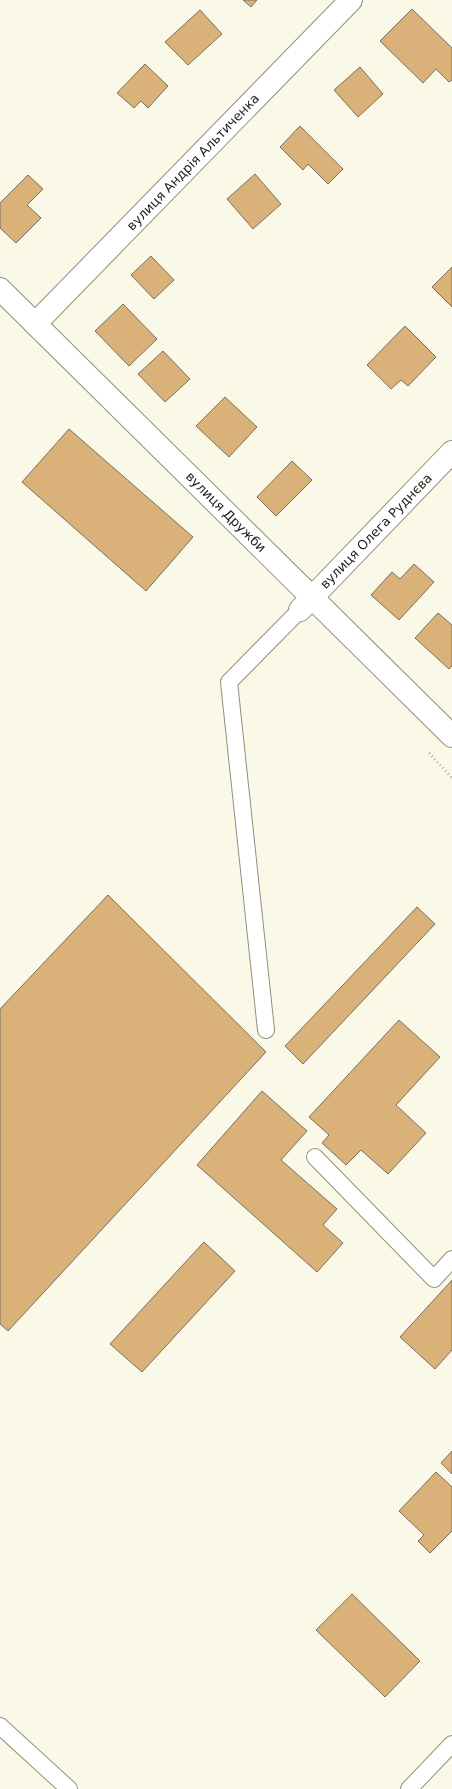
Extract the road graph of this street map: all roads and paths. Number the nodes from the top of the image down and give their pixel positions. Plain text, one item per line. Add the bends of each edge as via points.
1 (351, 0) edge
2 (0, 289) edge
3 (35, 324) junction
4 (452, 452) edge
5 (306, 604) junction
6 (452, 736) edge
7 (266, 1030) dead end
8 (315, 1157) dead end
9 (452, 1259) edge
10 (0, 1726) edge
11 (452, 1744) edge
12 (69, 1789) edge
13 (409, 1789) edge

1 - 3 street, вулиця Андрія Альтиченка
2 - 3 street, вулиця Дружби
3 - 5 street, вулиця Дружби
4 - 5 street, вулиця Олега Руднєва
5 - 6 street, вулиця Дружби
5 - 7 lane via 229,682
8 - 9 lane via 434,1279
10 - 12 lane
11 - 13 lane

